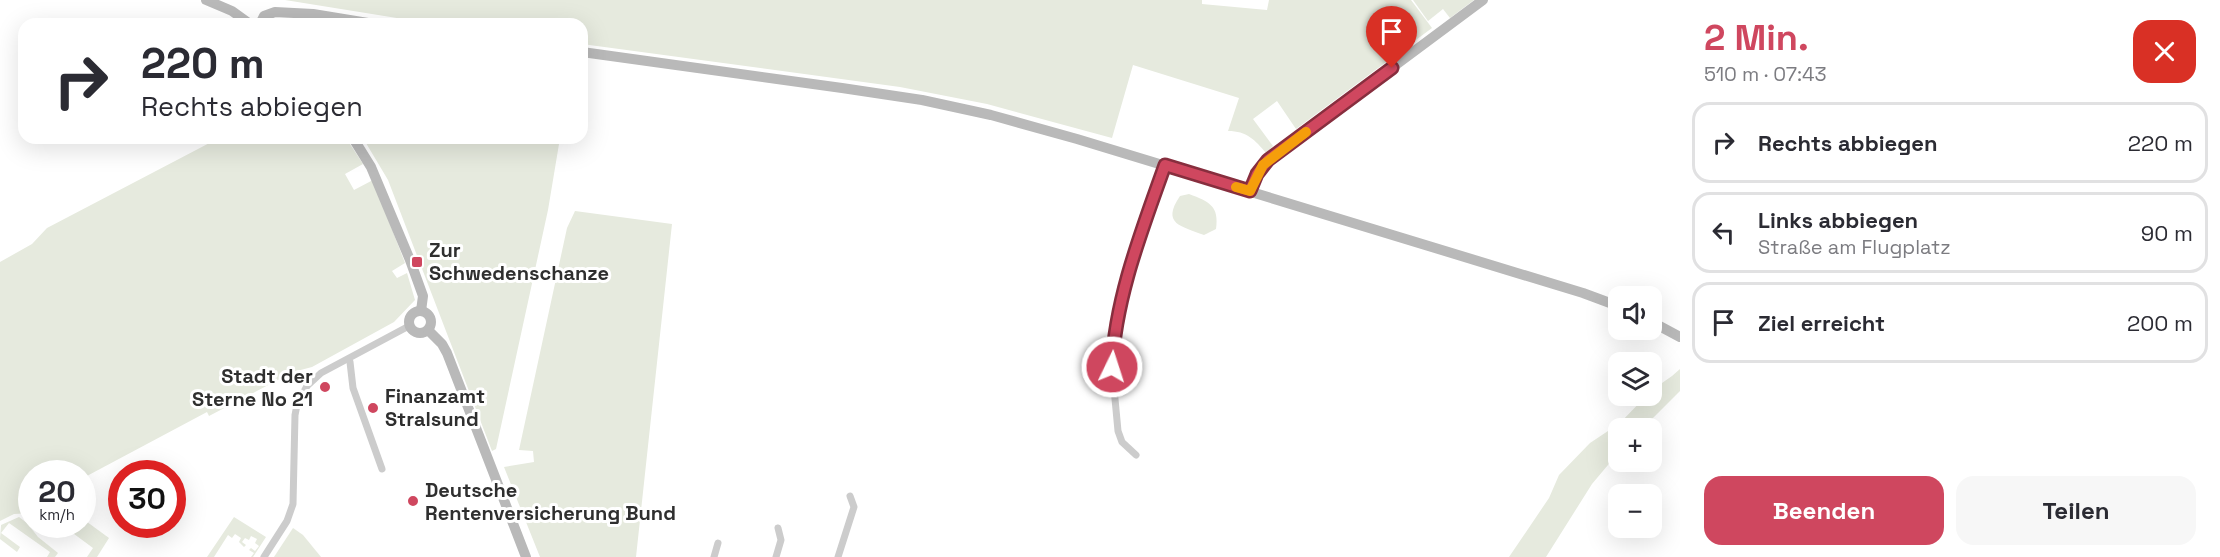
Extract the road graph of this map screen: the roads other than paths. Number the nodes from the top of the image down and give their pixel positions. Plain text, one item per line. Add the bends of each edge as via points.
1 (206, 0) edge
2 (1483, 0) edge
3 (232, 11) junction
4 (282, 13) junction
5 (324, 17) junction
6 (242, 18) edge
7 (252, 18) edge
8 (264, 18) edge
9 (288, 18) edge
10 (316, 18) edge
11 (331, 18) edge
12 (588, 53) edge
13 (357, 144) edge
14 (1165, 165) junction
15 (1250, 191) junction
16 (1608, 302) edge
17 (421, 311) junction
18 (410, 326) junction
19 (1662, 327) edge
20 (428, 330) junction
21 (1680, 337) edge
22 (350, 362) dead end
23 (1136, 455) dead end
24 (382, 470) dead end
25 (850, 496) dead end
26 (778, 528) dead end
27 (718, 543) dead end
28 (264, 557) edge
29 (526, 557) edge
30 (714, 557) edge
31 (776, 557) edge
32 (838, 557) edge

1 - 3 main road
2 - 15 main road via 1268,160
3 - 6 main road
3 - 7 main road
4 - 5 main road
4 - 8 main road via 271,12
4 - 9 main road
5 - 10 main road
5 - 11 main road
12 - 14 main road via 954,106
13 - 17 main road via 371,167 406,250 423,296
14 - 15 main road
14 - 23 street via 1121,302 1113,342 1118,431 1122,442
15 - 16 main road
17 - 18 main road via 411,315
17 - 20 main road via 431,320
18 - 20 main road via 417,333
18 - 28 street via 327,369 307,386 295,415 293,504 285,526
19 - 21 main road
20 - 29 main road via 447,353
22 - 24 street via 353,388
25 - 32 street via 854,507
26 - 31 street via 782,540
27 - 30 street

